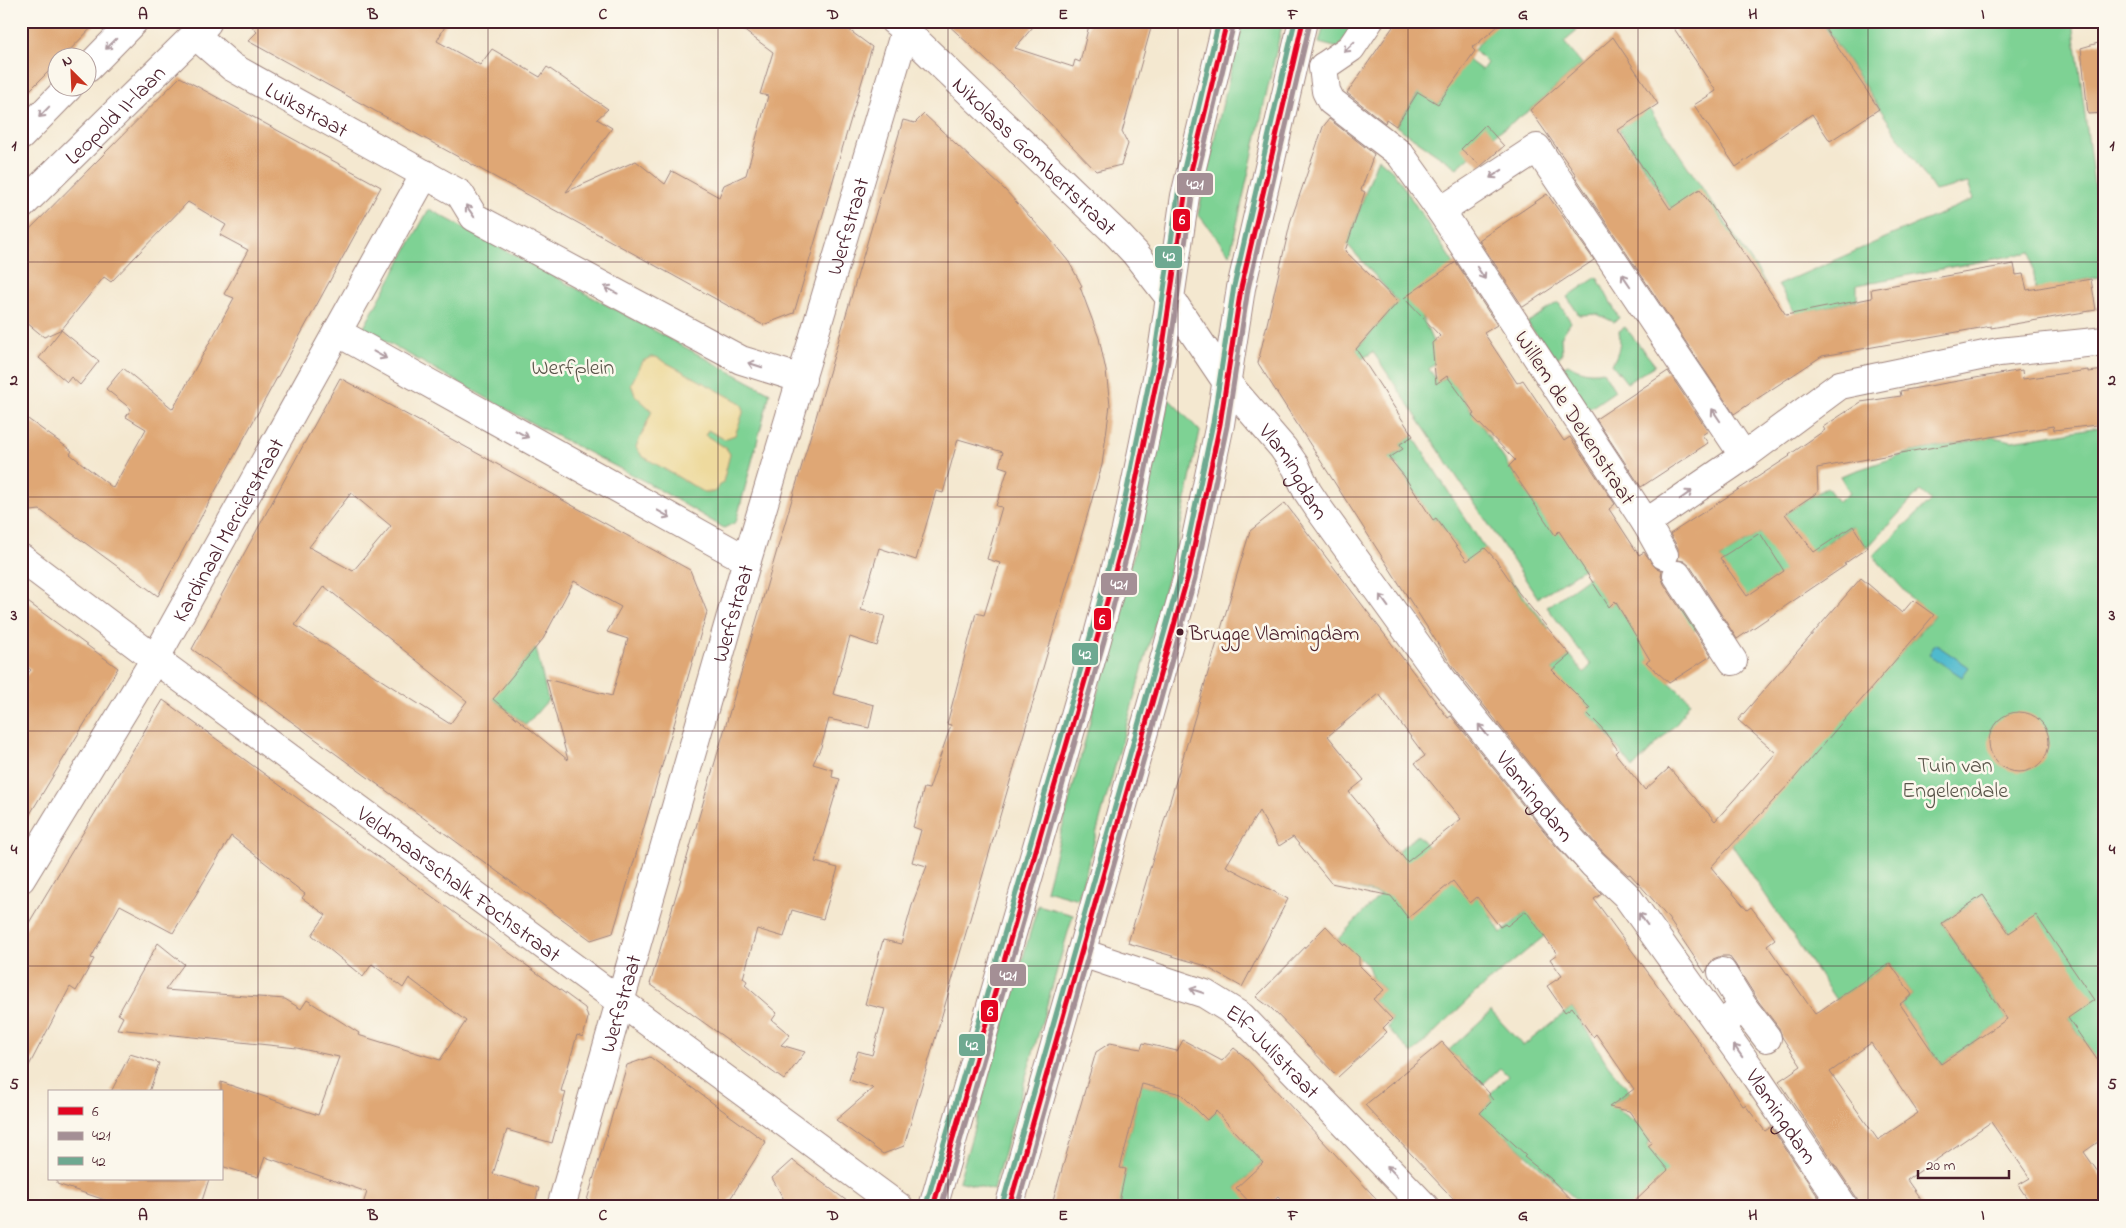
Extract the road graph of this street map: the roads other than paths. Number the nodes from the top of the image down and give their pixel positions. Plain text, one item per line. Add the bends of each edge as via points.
1 (134, 21) edge
2 (1226, 21) edge
3 (1369, 21) edge
4 (902, 24) edge
5 (202, 28) edge
6 (1300, 33) edge
7 (98, 58) edge
8 (1323, 67) junction
9 (58, 98) edge
10 (21, 136) edge
11 (425, 174) junction
12 (21, 206) edge
13 (1441, 211) junction
14 (1170, 298) junction
15 (337, 332) junction
16 (2105, 341) edge
17 (802, 380) junction
18 (1228, 384) junction
19 (1744, 456) junction
20 (1646, 523) junction
21 (21, 558) edge
22 (747, 560) junction
23 (155, 659) junction
24 (1734, 662) dead end
25 (21, 879) edge
26 (1082, 953) junction
27 (1722, 972) dead end
28 (620, 1001) junction
29 (1744, 1008) junction
30 (1719, 1024) junction
31 (1767, 1038) dead end
32 (561, 1207) edge
33 (899, 1207) edge
34 (933, 1207) edge
35 (1010, 1207) edge
36 (1425, 1207) edge
37 (1844, 1207) edge

1 -> 7 street
2 - 14 street via 1185,196
3 -> 8 street via 1352,48
4 - 14 street, Nikolaas Gombertstraat via 1124,241
4 - 17 street, Werfstraat
5 - 11 street, Luikstraat via 232,66
5 - 12 street, Leopold II-laan
6 - 8 street via 1312,62
6 - 18 street via 1241,288
8 - 13 street, Willem de Dekenstraat via 1326,91 1331,101 1400,154
9 -> 10 street
11 - 15 street, Kardinaal Mercierstraat
17 -> 11 street via 741,360 474,217 460,194
19 -> 13 street via 1537,148
13 -> 20 street, Willem de Dekenstraat
14 - 18 street, Nikolaas Gombertstraat
14 - 34 street via 1161,359 1121,548
15 -> 22 street
15 - 23 street, Kardinaal Mercierstraat
16 - 19 street, Willem de Dekenstraat via 1999,352 1840,385
17 - 22 street, Werfstraat
18 - 26 street via 1188,576
30 -> 18 street, Vlamingdam via 1626,895 1568,836 1444,682 1311,497 1292,460
20 -> 19 street, Willem de Dekenstraat
20 - 24 street
21 - 23 street, Veldmaarschalk Fochstraat
22 - 28 street, Werfstraat
23 - 25 street, Kardinaal Mercierstraat
23 - 28 street, Veldmaarschalk Fochstraat
26 - 35 street
36 -> 26 street, Elf-Julistraat via 1242,1017 1206,994
27 - 29 street
28 - 32 street, Werfstraat
28 - 33 street, Veldmaarschalk Fochstraat
29 - 30 street
29 - 31 street
37 -> 30 street, Vlamingdam

